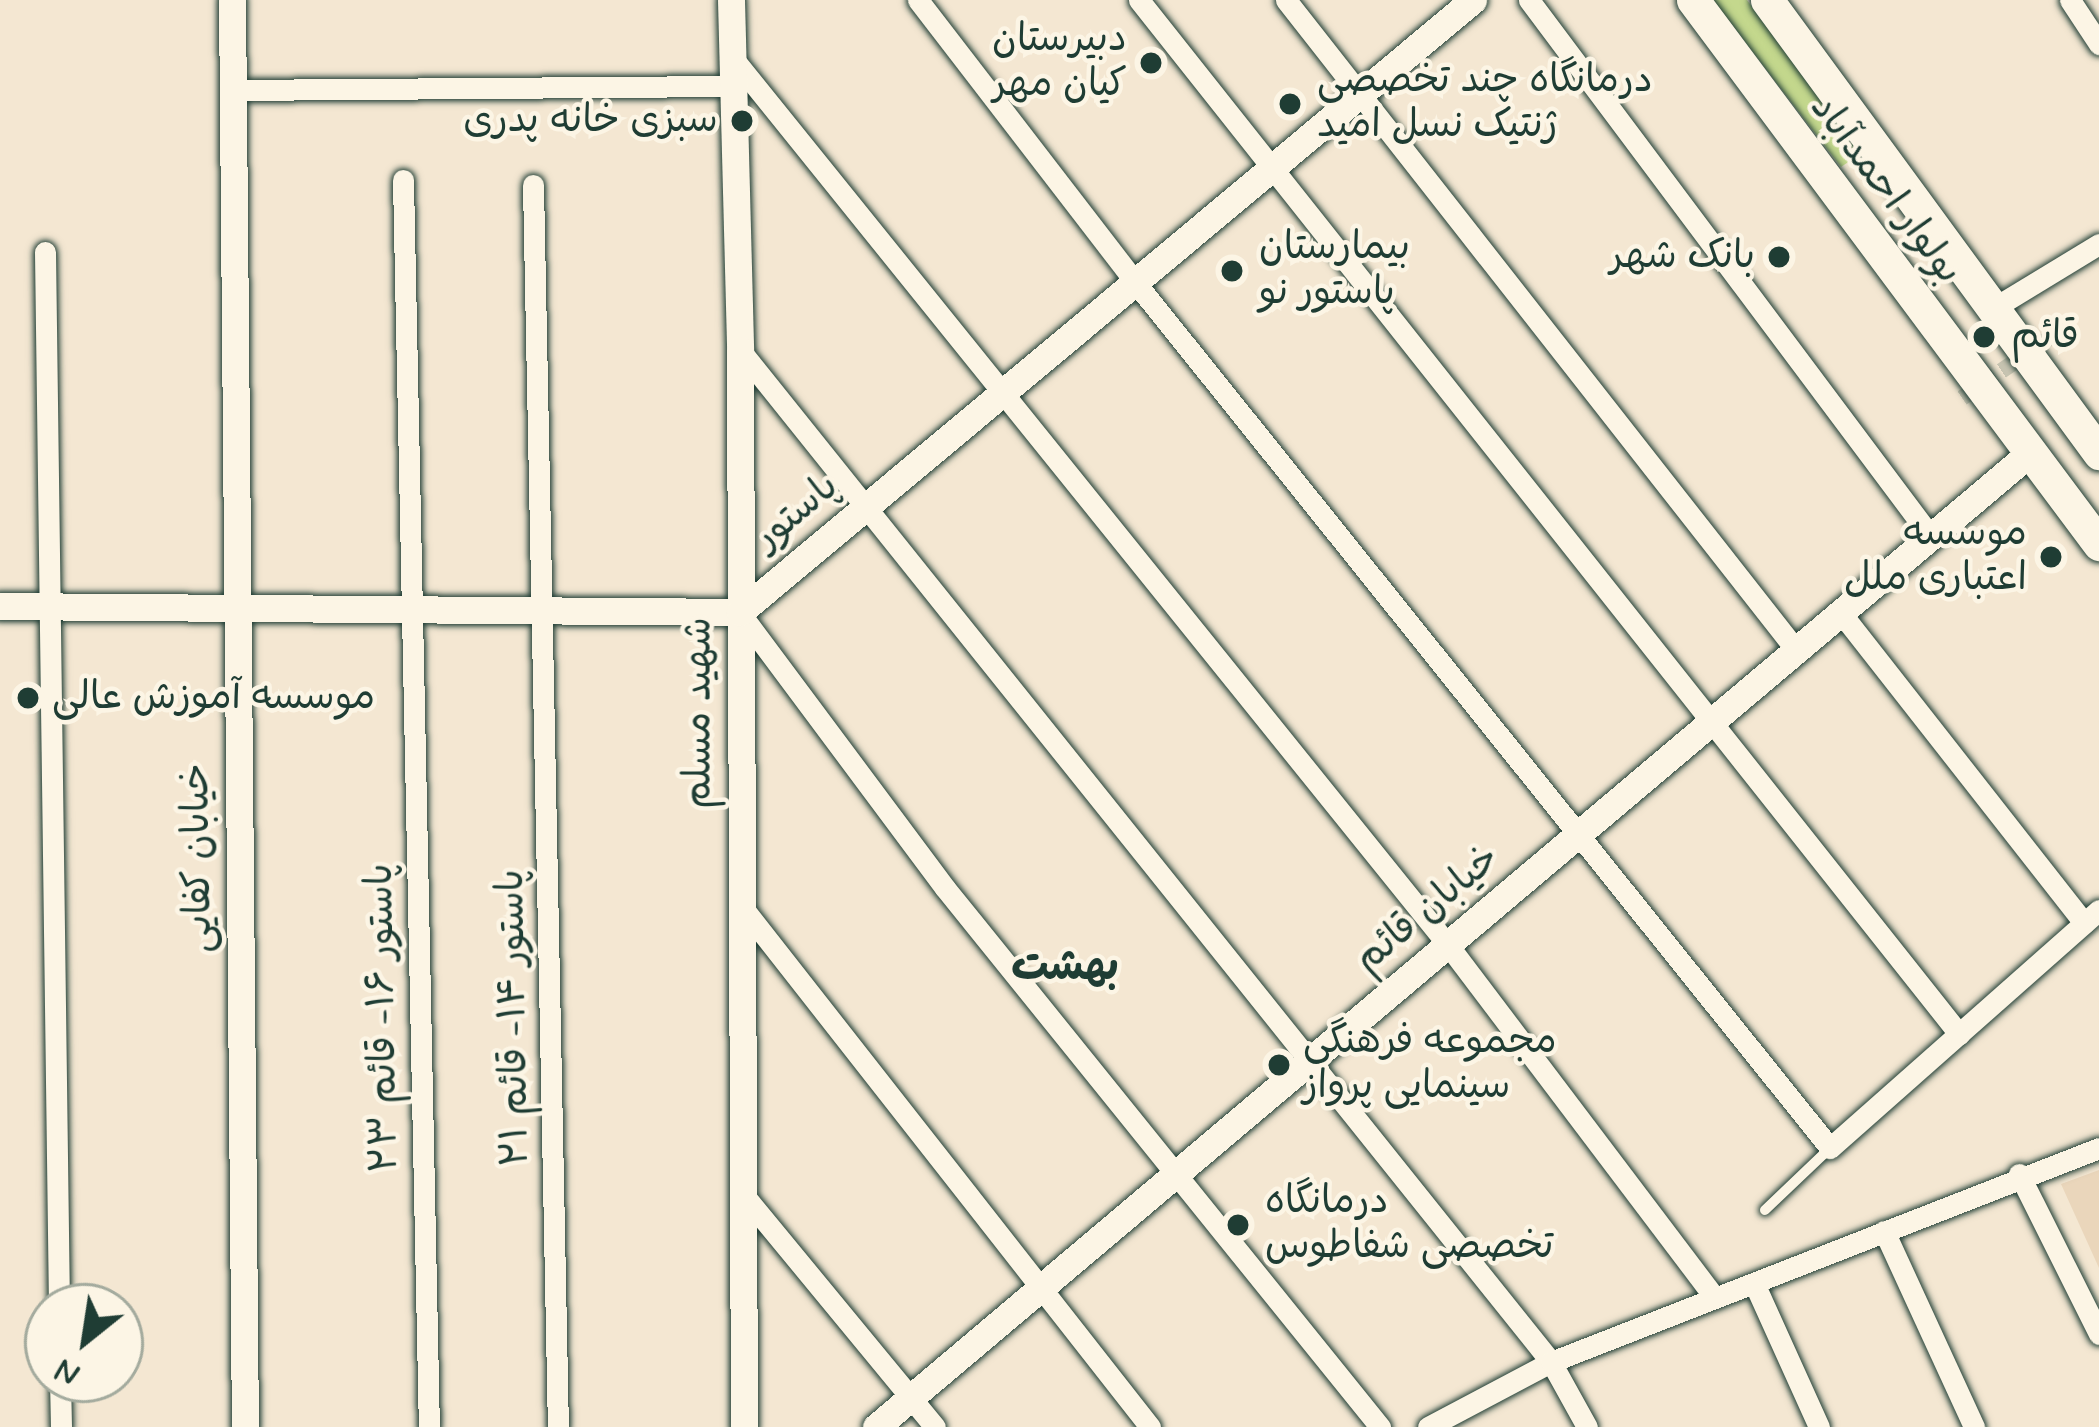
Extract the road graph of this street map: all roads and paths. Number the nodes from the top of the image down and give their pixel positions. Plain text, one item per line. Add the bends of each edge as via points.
1 (232, 0) edge
2 (732, 0) edge
3 (918, 0) edge
4 (1139, 0) edge
5 (1286, 0) edge
6 (1473, 0) edge
7 (1528, 0) edge
8 (1693, 0) edge
9 (1767, 0) edge
10 (2070, 0) edge
11 (2099, 44) edge
12 (732, 57) junction
13 (732, 86) junction
14 (232, 90) junction
15 (1360, 94) junction
16 (1274, 166) junction
17 (403, 180) dead end
18 (533, 185) dead end
19 (2099, 244) edge
20 (45, 253) dead end
21 (1135, 283) junction
22 (1992, 309) junction
23 (740, 350) junction
24 (1002, 393) junction
25 (2031, 452) junction
26 (2099, 453) edge
27 (866, 507) junction
28 (1930, 537) junction
29 (2099, 544) edge
30 (0, 606) edge
31 (49, 607) junction
32 (235, 608) junction
33 (412, 608) junction
34 (543, 608) junction
35 (740, 612) junction
36 (1841, 613) junction
37 (1796, 650) junction
38 (1712, 721) junction
39 (1581, 832) junction
40 (738, 903) junction
41 (2091, 916) edge
42 (1448, 945) junction
43 (1959, 1034) junction
44 (1310, 1061) junction
45 (1830, 1148) junction
46 (2099, 1148) edge
47 (1179, 1172) junction
48 (2019, 1174) junction
49 (741, 1193) junction
50 (1765, 1210) dead end
51 (1884, 1231) junction
52 (59, 1283) edge
53 (1754, 1283) junction
54 (1046, 1284) junction
55 (1714, 1297) junction
56 (2099, 1334) edge
57 (1551, 1362) junction
58 (911, 1397) junction
59 (244, 1427) edge
60 (429, 1427) edge
61 (558, 1427) edge
62 (744, 1427) edge
63 (876, 1427) edge
64 (935, 1427) edge
65 (1150, 1427) edge
66 (1380, 1427) edge
67 (1428, 1427) edge
68 (1586, 1427) edge
69 (1819, 1427) edge
70 (1974, 1427) edge

1 - 14 street, خیابان کفایی
2 - 12 street, شهید مسلم
3 - 21 street
4 - 16 street
5 - 15 street
6 - 15 street, پاستور
7 - 28 street
8 - 25 main road, بولوار احمدآباد
9 - 22 main road, بولوار احمدآباد
10 - 11 street
12 - 13 street, شهید مسلم
12 - 24 street
13 - 14 street
13 - 23 street, شهید مسلم
14 - 32 street, خیابان کفایی
15 - 16 street, پاستور
15 - 37 street
16 - 21 street, پاستور
16 - 38 street
17 - 33 street, پاستور ۱۶- قائم ۲۳
18 - 34 street, پاستور ۱۴- قائم ۲۱
19 - 22 street
20 - 31 street
21 - 24 street, پاستور
21 - 39 street
22 - 26 main road, بولوار احمدآباد
23 - 27 street
23 - 35 street, شهید مسلم
24 - 27 street, پاستور
24 - 42 street
25 - 28 street, خیابان قائم
25 - 29 main road, بولوار احمدآباد
27 - 35 street, پاستور
27 - 44 street
28 - 36 street, خیابان قائم
30 - 31 street
31 - 32 street
31 - 52 street
32 - 33 street
32 - 59 street, خیابان کفایی
33 - 34 street
33 - 60 street, پاستور ۱۶- قائم ۲۳
34 - 35 street
34 - 61 street, پاستور ۱۴- قائم ۲۱
35 - 40 street, شهید مسلم
35 - 47 street via 945,888
36 - 37 street, خیابان قائم
36 - 41 street
37 - 38 street, خیابان قائم
38 - 39 street, خیابان قائم
38 - 43 street
39 - 42 street, خیابان قائم
39 - 45 street
40 - 49 street, شهید مسلم
40 - 54 street
41 - 43 street
42 - 44 street, خیابان قائم
42 - 55 street
43 - 45 street
44 - 47 street, خیابان قائم
44 - 57 street
45 - 50 lane
46 - 48 street
47 - 54 street, خیابان قائم
47 - 66 street
48 - 51 street
48 - 56 street
49 - 58 street
49 - 62 street, شهید مسلم
51 - 53 street
51 - 70 street
53 - 55 street
53 - 69 street
54 - 58 street, خیابان قائم
54 - 65 street
55 - 57 street
57 - 67 street
57 - 68 street
58 - 63 street, خیابان قائم
58 - 64 street

